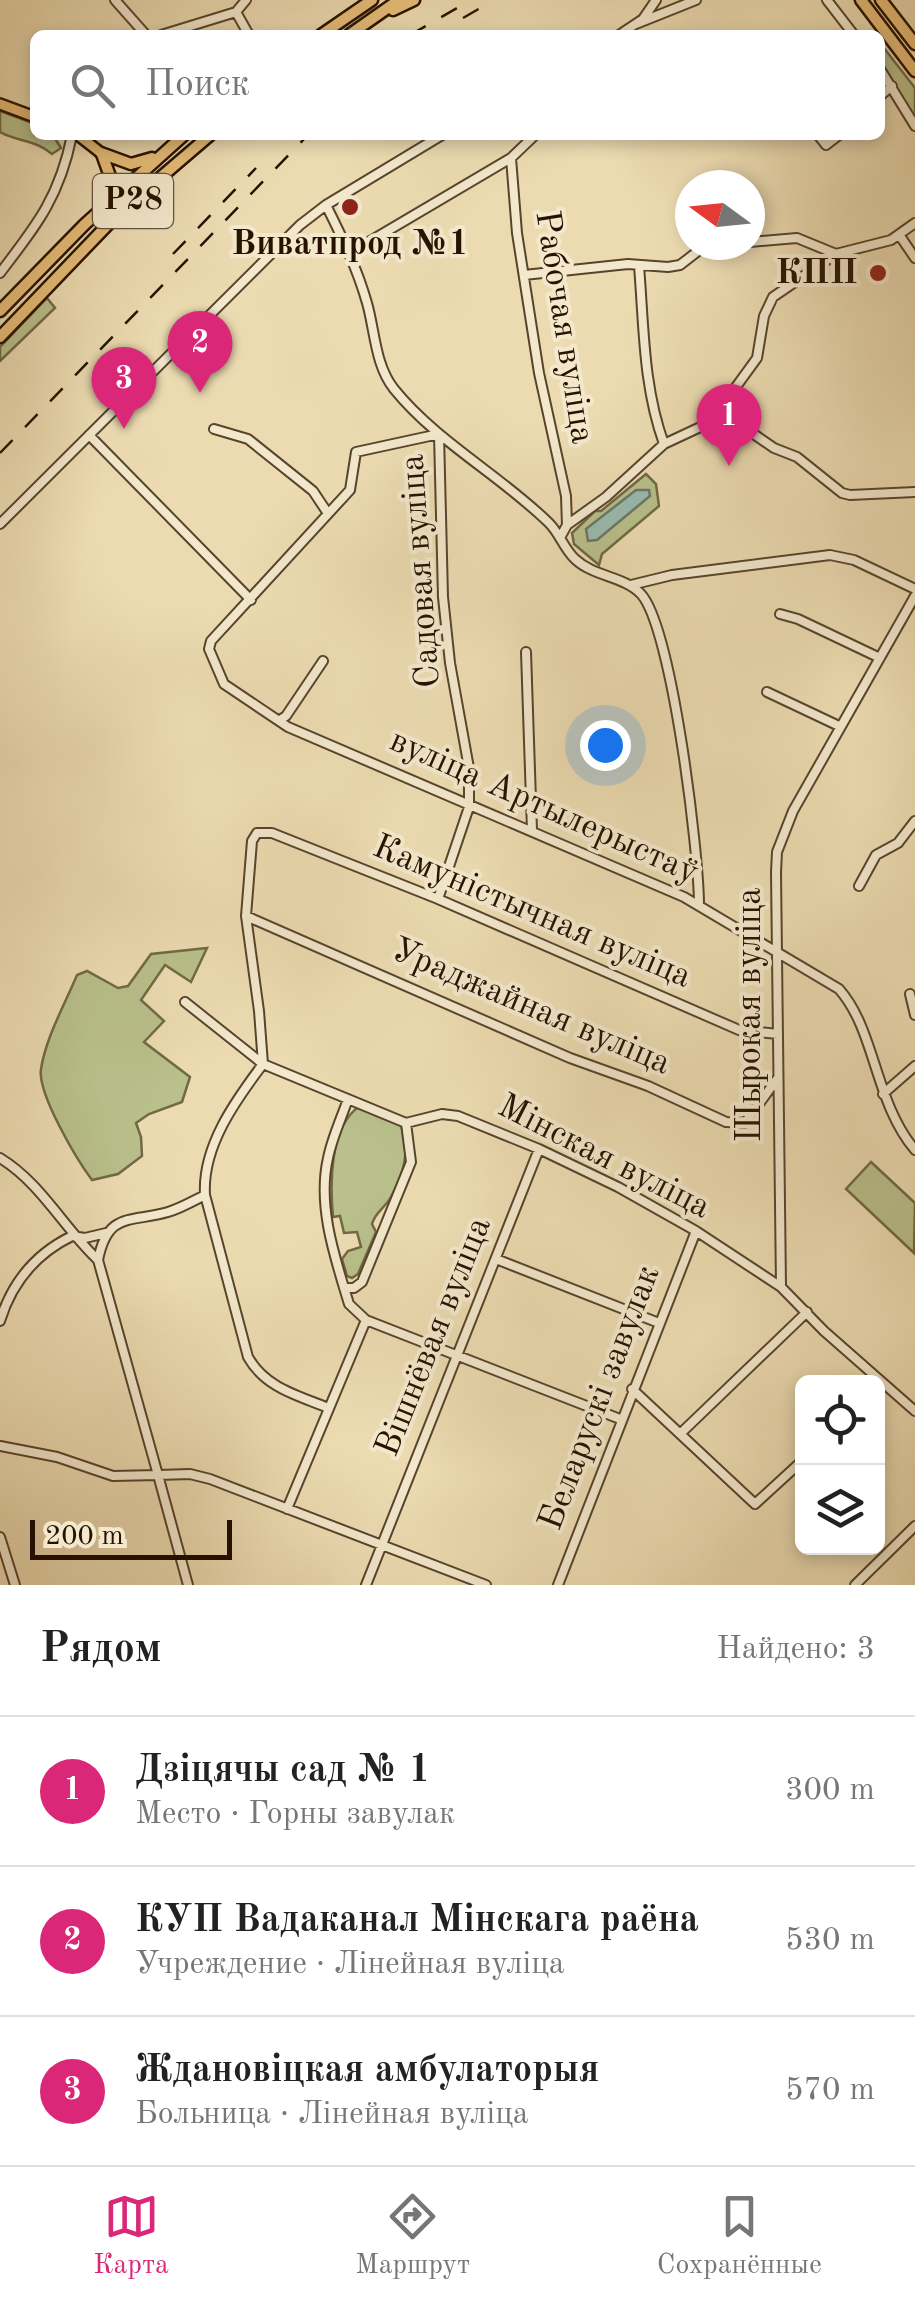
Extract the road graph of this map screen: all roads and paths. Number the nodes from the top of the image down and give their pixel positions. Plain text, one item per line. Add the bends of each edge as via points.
1 (115, 0) edge
2 (246, 0) edge
3 (372, 0) edge
4 (399, 0) edge
5 (414, 0) edge
6 (656, 0) edge
7 (696, 0) edge
8 (826, 0) edge
9 (861, 0) edge
10 (881, 0) edge
11 (236, 12) junction
12 (374, 18) junction
13 (636, 24) junction
14 (142, 30) edge
15 (177, 30) edge
16 (246, 30) edge
17 (328, 30) edge
18 (357, 30) edge
19 (627, 30) edge
20 (850, 30) edge
21 (884, 30) edge
22 (885, 32) edge
23 (915, 44) edge
24 (915, 71) edge
25 (885, 76) edge
26 (892, 86) junction
27 (885, 92) edge
28 (0, 104) edge
29 (30, 115) edge
30 (915, 126) edge
31 (73, 140) edge
32 (82, 140) edge
33 (178, 140) edge
34 (204, 140) edge
35 (434, 140) edge
36 (530, 140) edge
37 (102, 154) junction
38 (160, 154) junction
39 (512, 158) junction
40 (106, 204) junction
41 (326, 205) junction
42 (915, 223) edge
43 (900, 236) junction
44 (765, 241) edge
45 (350, 253) junction
46 (836, 254) junction
47 (915, 258) edge
48 (686, 260) edge
49 (639, 266) junction
50 (0, 273) edge
51 (524, 274) junction
52 (0, 311) edge
53 (0, 337) edge
54 (726, 415) junction
55 (214, 429) dead end
56 (440, 434) junction
57 (89, 435) junction
58 (664, 444) junction
59 (915, 492) edge
60 (327, 512) junction
61 (0, 524) edge
62 (566, 526) junction
63 (560, 536) junction
64 (631, 586) junction
65 (915, 593) edge
66 (251, 600) junction
67 (780, 614) dead end
68 (526, 652) dead end
69 (880, 658) junction
70 (323, 662) dead end
71 (767, 692) dead end
72 (277, 718) junction
73 (839, 726) junction
74 (469, 807) junction
75 (915, 821) edge
76 (532, 830) junction
77 (911, 836) edge
78 (859, 886) dead end
79 (438, 900) junction
80 (699, 905) junction
81 (246, 916) junction
82 (778, 952) junction
83 (910, 994) dead end
84 (185, 1002) dead end
85 (915, 1015) edge
86 (778, 1034) junction
87 (263, 1064) junction
88 (915, 1066) edge
89 (777, 1079) junction
90 (883, 1094) junction
91 (348, 1099) junction
92 (406, 1123) junction
93 (539, 1149) junction
94 (915, 1150) edge
95 (0, 1158) edge
96 (205, 1196) junction
97 (696, 1231) junction
98 (106, 1233) junction
99 (72, 1236) junction
100 (496, 1258) junction
101 (98, 1260) junction
102 (782, 1287) junction
103 (344, 1288) junction
104 (807, 1312) junction
105 (366, 1320) junction
106 (0, 1321) edge
107 (659, 1322) junction
108 (457, 1354) junction
109 (868, 1375) edge
110 (632, 1390) junction
111 (885, 1392) edge
112 (326, 1408) junction
113 (915, 1411) edge
114 (620, 1419) junction
115 (681, 1433) junction
116 (0, 1446) edge
117 (798, 1465) edge
118 (158, 1475) junction
119 (287, 1509) junction
120 (915, 1526) edge
121 (0, 1536) edge
122 (380, 1545) junction
123 (15, 1585) edge
124 (188, 1585) edge
125 (366, 1585) edge
126 (486, 1585) edge
127 (558, 1585) edge
128 (856, 1585) edge

1 - 14 street
2 - 11 street
3 - 17 highway
4 - 12 highway
5 - 12 highway
6 - 13 street
7 - 13 street
8 - 20 street
9 - 21 highway
10 - 23 highway
11 - 15 street
11 - 16 street
12 - 18 highway
13 - 19 street
22 - 24 highway
25 - 26 street
26 - 27 street
26 - 30 street
28 - 29 main road
31 - 50 street via 42,218
32 - 37 main road
33 - 38 highway, Р28
34 - 53 highway, Р28 via 130,203
35 - 41 street
36 - 39 street
37 - 38 highway via 131,164
37 - 40 highway via 112,182
38 - 40 highway, Р28
39 - 45 street
39 - 51 street, Рабочая вуліца
40 - 52 highway, Р28
41 - 45 street, Садовая вуліца
41 - 57 street via 258,264
42 - 43 street
43 - 46 street
43 - 47 street
44 - 46 street via 797,238
45 - 56 street, Садовая вуліца via 386,376
46 - 54 street via 773,297 757,358 733,391
48 - 49 street
49 - 51 street
49 - 58 street via 643,343
51 - 62 street, Рабочая вуліца
54 - 58 street
54 - 59 street via 842,493
55 - 60 street via 248,440 313,491
56 - 60 street via 356,452 350,490
56 - 63 street
56 - 74 street, Садовая вуліца via 442,597
57 - 61 street
57 - 66 street
58 - 62 street
60 - 66 street
62 - 63 street
63 - 64 street via 586,567
64 - 65 street via 820,555 854,560
64 - 80 street via 654,615 664,658 682,744
65 - 69 street, Шырокая вуліца
66 - 72 street, вуліца Артылерыстаў via 209,648 224,684
67 - 69 street
68 - 76 street
69 - 73 street, Шырокая вуліца
70 - 72 street via 286,716
71 - 73 street
72 - 74 street, вуліца Артылерыстаў
73 - 82 street, Шырокая вуліца via 777,852
74 - 76 street, вуліца Артылерыстаў
74 - 79 street, Садовая вуліца
75 - 77 street
76 - 80 street, вуліца Артылерыстаў
77 - 78 street via 876,855
79 - 81 street, Камуністычная вуліца via 266,832 252,841
79 - 86 street, Камуністычная вуліца via 740,1030
80 - 82 street, вуліца Артылерыстаў
81 - 87 street
81 - 89 street, Ураджайная вуліца via 726,1122 752,1118
82 - 86 street, Шырокая вуліца
82 - 90 street, вуліца Артылерыстаў via 839,989 853,1006
83 - 85 street
84 - 87 street
86 - 89 street, Шырокая вуліца
87 - 91 street
87 - 96 street via 212,1148
88 - 90 street
89 - 102 street, Шырокая вуліца
90 - 94 street, вуліца Артылерыстаў
91 - 92 street
91 - 103 street via 324,1178 326,1220
92 - 93 street, Мінская вуліца via 458,1116
92 - 103 street via 411,1162 362,1282
93 - 97 street, Мінская вуліца
93 - 100 street, Вішнёвая вуліца
95 - 99 street via 26,1175
96 - 98 street via 168,1212 125,1218
96 - 112 street via 248,1358 276,1386
97 - 102 street, Мінская вуліца
97 - 107 street, Беларускі завулак
98 - 99 street
98 - 101 street
99 - 101 street
99 - 106 street via 22,1275
100 - 107 street
100 - 108 street, Вішнёвая вуліца
101 - 118 street
102 - 104 street
103 - 105 street
104 - 109 street
104 - 115 street
105 - 108 street
105 - 112 street
107 - 110 street, Беларускі завулак
108 - 114 street
108 - 122 street, Вішнёвая вуліца
110 - 114 street, Беларускі завулак
110 - 115 street
111 - 113 street
112 - 119 street
114 - 127 street, Беларускі завулак
115 - 117 street via 755,1504
116 - 118 street via 113,1476
118 - 119 street via 210,1479
118 - 124 street
119 - 122 street
120 - 128 street
121 - 123 street
122 - 125 street, Вішнёвая вуліца
122 - 126 street

